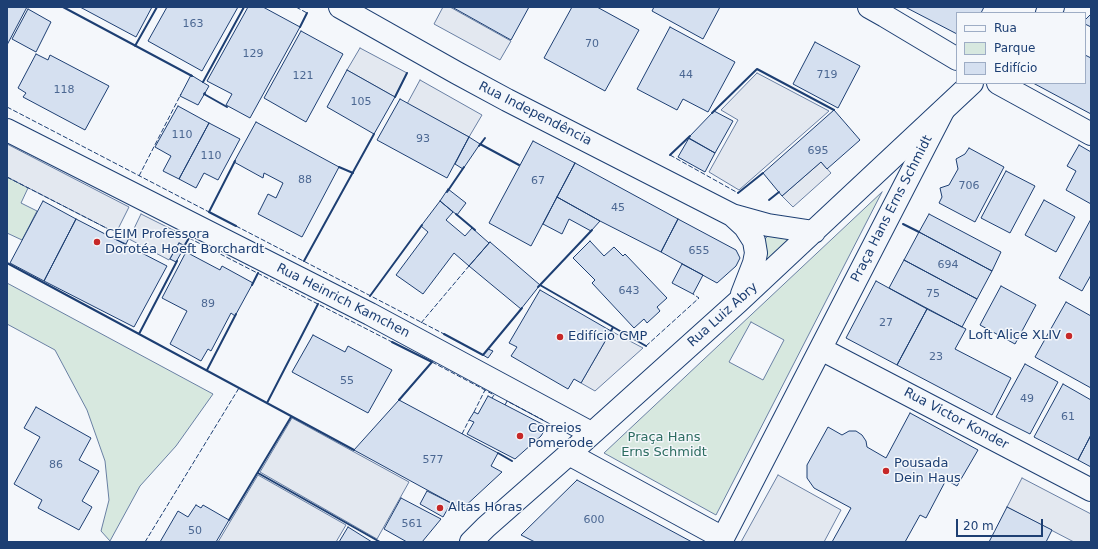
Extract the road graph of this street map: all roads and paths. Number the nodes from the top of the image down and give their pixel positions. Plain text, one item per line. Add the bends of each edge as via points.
1 (340, 7) edge
2 (869, 7) edge
3 (956, 58) edge
4 (971, 84) edge
5 (1000, 84) edge
6 (944, 109) junction
7 (7, 130) edge
8 (1091, 134) edge
9 (732, 215) junction
10 (814, 232) junction
11 (738, 302) junction
12 (821, 348) junction
13 (591, 433) junction
14 (569, 454) junction
15 (1091, 490) edge
16 (471, 542) edge

1 - 9 street, Rua Independência via 457,73
2 - 3 street
4 - 6 street, Rua Luiz Abry
5 - 8 street
6 - 10 street, Rua Luiz Abry
6 - 12 street, Praça Hans Erns Schmidt
7 - 13 street, Rua Heinrich Kamchen via 370,314
9 - 10 street, Rua Independência via 768,225
9 - 11 street, Rua Independência via 745,227 754,241 756,253
10 - 11 street, Rua Luiz Abry
11 - 13 street, Rua Luiz Abry
12 - 14 street, Praça Hans Erns Schmidt via 723,538
12 - 15 street, Rua Victor Konder
13 - 14 street, Rua Luiz Abry
14 - 16 street, Rua Luiz Abry

